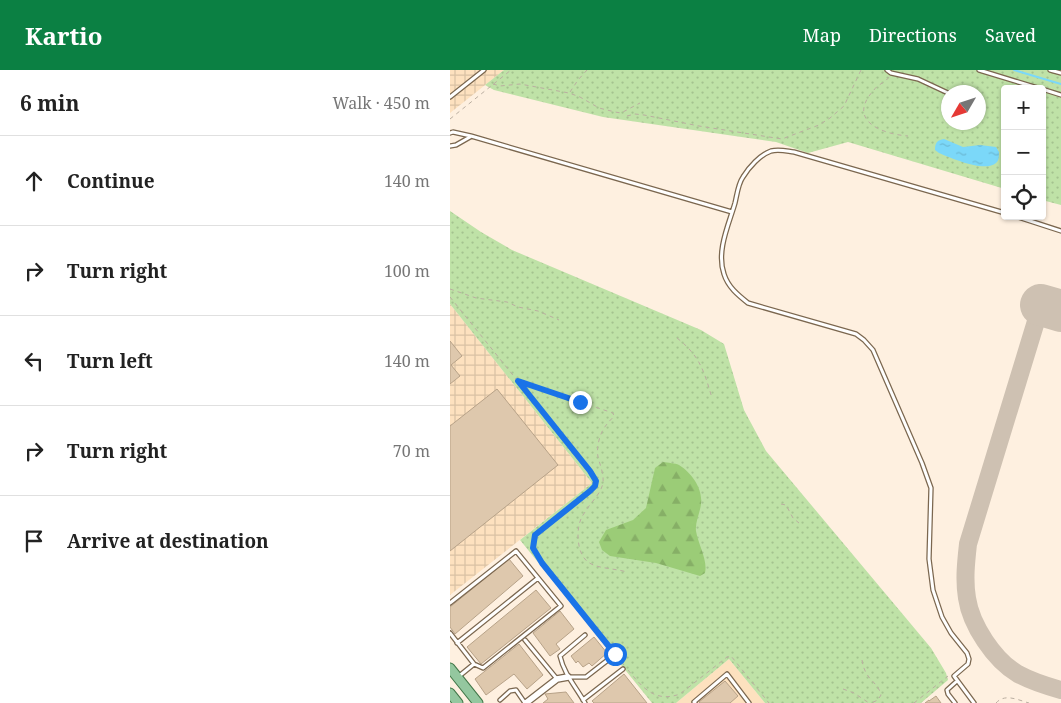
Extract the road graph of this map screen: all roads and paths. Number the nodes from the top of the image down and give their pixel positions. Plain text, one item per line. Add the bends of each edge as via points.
1 (484, 70) edge
2 (511, 70) edge
3 (588, 70) edge
4 (861, 70) edge
5 (887, 70) edge
6 (979, 70) edge
7 (1050, 70) edge
8 (891, 72) junction
9 (1061, 74) edge
10 (493, 84) junction
11 (1029, 85) edge
12 (941, 90) edge
13 (1046, 90) edge
14 (569, 93) junction
15 (1061, 95) edge
16 (450, 97) edge
17 (640, 103) dead end
18 (627, 116) dead end
19 (450, 119) edge
20 (450, 133) edge
21 (471, 136) junction
22 (908, 136) dead end
23 (450, 146) edge
24 (732, 212) junction
25 (1001, 212) edge
26 (1027, 220) edge
27 (1061, 231) edge
28 (450, 289) edge
29 (450, 297) edge
30 (559, 320) dead end
31 (677, 338) dead end
32 (518, 381) junction
33 (712, 398) dead end
34 (781, 504) dead end
35 (798, 523) dead end
36 (627, 572) dead end
37 (538, 578) junction
38 (450, 603) edge
39 (450, 633) edge
40 (585, 635) dead end
41 (525, 640) dead end
42 (457, 643) junction
43 (613, 656) dead end
44 (862, 660) dead end
45 (474, 664) junction
46 (450, 668) edge
47 (623, 669) dead end
48 (954, 676) junction
49 (568, 677) junction
50 (458, 678) junction
51 (557, 679) junction
52 (957, 681) junction
53 (843, 689) dead end
54 (450, 693) edge
55 (500, 700) dead end
56 (456, 702) edge
57 (584, 702) edge
58 (478, 703) edge
59 (526, 703) edge
60 (694, 703) edge
61 (748, 703) edge
62 (769, 703) edge
63 (870, 703) edge
64 (914, 703) edge
65 (955, 703) edge
66 (974, 703) edge
67 (996, 703) edge
68 (1030, 703) edge

1 - 16 lane
2 - 10 path
3 - 14 path
4 - 18 path via 844,106 819,125 782,139 644,114
5 - 8 lane
6 - 11 lane
7 - 9 lane
8 - 12 lane
8 - 22 path via 886,81 872,92 863,114 881,130
10 - 14 path via 520,84
10 - 19 path
13 - 15 lane
14 - 17 path via 615,112
20 - 21 lane
21 - 23 lane
21 - 24 lane
24 - 25 lane via 742,178 753,164 778,150
24 - 48 lane via 722,258 726,278 736,294 748,303 856,334 879,361 931,488 929,559 933,590 942,617 969,659 968,664
26 - 27 lane
28 - 30 path via 476,298 507,302
29 - 32 path
31 - 33 path via 701,364
32 - 36 path via 613,412 614,416 603,430 598,446 603,484 582,517 578,540 580,553 588,562
32 - 62 path via 596,481 590,491 535,535 533,548 542,563 650,695 666,701 673,699 731,656
34 - 35 path via 786,505
37 - 38 lane via 516,551
37 - 42 lane
37 - 45 lane via 561,606 483,668
39 - 42 lane
40 - 49 lane via 560,656
41 - 51 lane
42 - 45 lane
43 - 49 lane via 586,677
44 - 63 path via 865,674 881,695
45 - 50 lane
46 - 50 main road
47 - 57 lane
48 - 52 lane
48 - 64 path via 946,676
49 - 51 street
49 - 57 lane
50 - 58 main road
51 - 59 street
52 - 65 lane via 947,690
52 - 66 lane
53 - 63 path
54 - 56 main road
55 - 59 lane via 516,690
60 - 61 lane via 727,674
67 - 68 path via 1008,697

